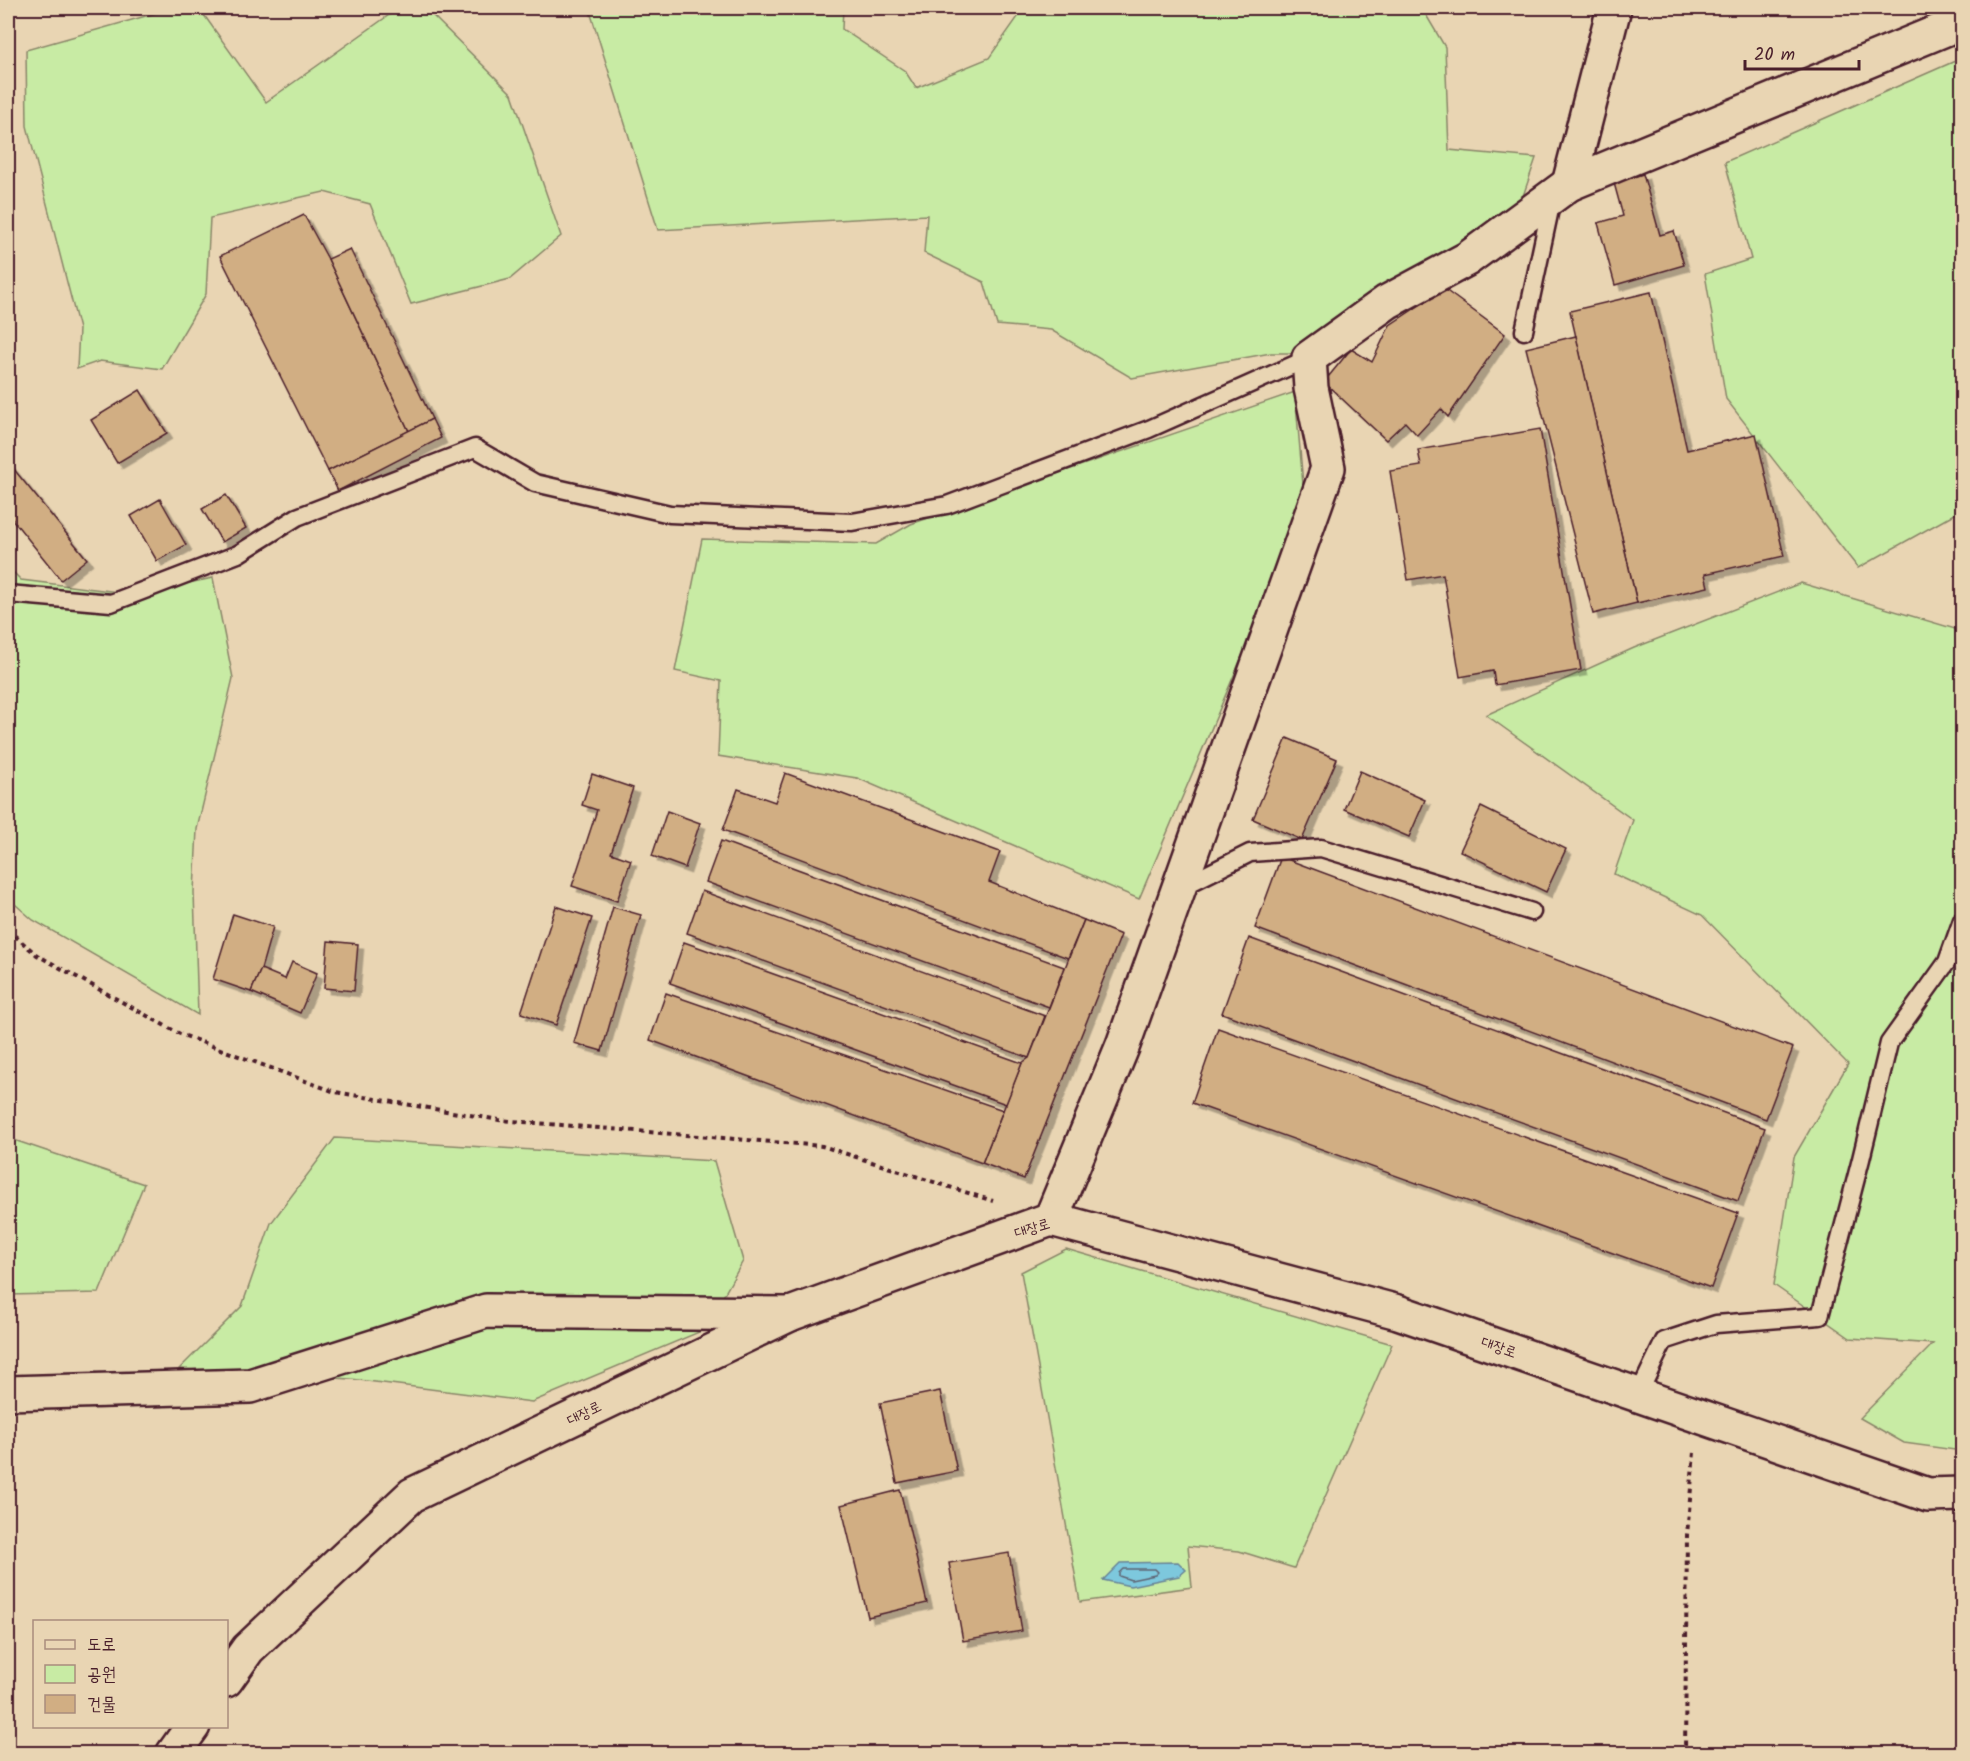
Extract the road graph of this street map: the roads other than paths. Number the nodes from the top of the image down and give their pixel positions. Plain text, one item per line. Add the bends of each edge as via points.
1 (1614, 8) edge
2 (1962, 22) edge
3 (1561, 190) junction
4 (1524, 331) dead end
5 (1309, 358) junction
6 (8, 594) edge
7 (1179, 888) junction
8 (1532, 912) dead end
9 (1962, 920) edge
10 (1051, 1219) junction
11 (790, 1314) junction
12 (8, 1393) edge
13 (1638, 1395) junction
14 (1962, 1494) edge
15 (228, 1677) edge
16 (192, 1728) edge
17 (173, 1754) edge

1 - 3 street
2 - 3 street
3 - 4 lane
3 - 5 street via 1467,259 1387,302
5 - 6 lane via 1149,429 947,505 852,522 669,514 535,483 475,448 297,517 238,554 111,603
5 - 7 street via 1311,388 1328,468
7 - 8 lane via 1250,853 1321,848
7 - 10 street via 1123,1045
9 - 13 lane via 1947,962 1889,1043 1820,1316 1716,1324 1664,1341
10 - 11 street, 대장로
10 - 13 street, 대장로 via 1398,1312
11 - 12 street via 486,1311 250,1386
11 - 15 street, 대장로 via 412,1495 248,1649
13 - 14 street, 대장로 via 1928,1495
16 - 17 street

